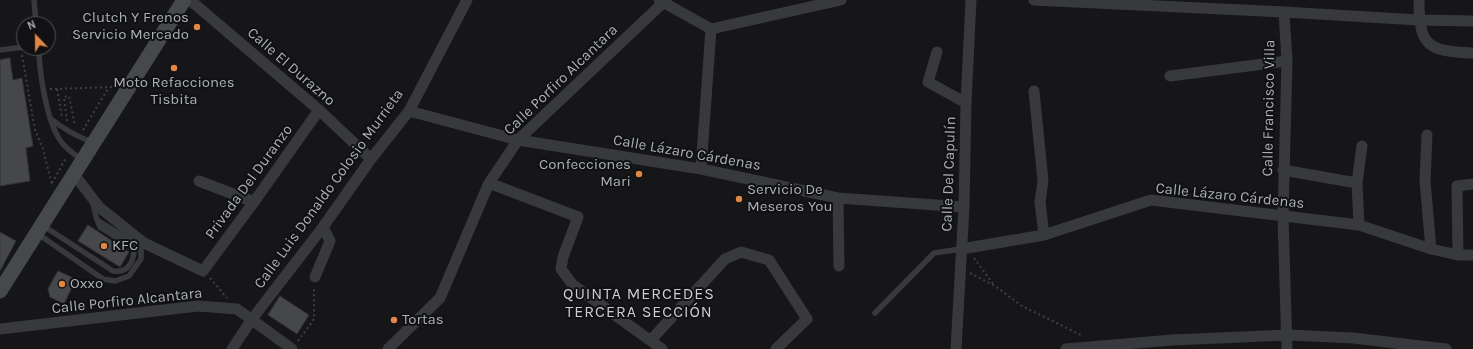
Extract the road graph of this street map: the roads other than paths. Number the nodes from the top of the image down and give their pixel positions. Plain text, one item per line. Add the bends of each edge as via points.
1 (34, 0) edge
2 (184, 0) edge
3 (190, 0) edge
4 (467, 0) edge
5 (841, 0) edge
6 (971, 0) edge
7 (1034, 0) edge
8 (1419, 0) edge
9 (662, 1) edge
10 (1284, 12) junction
11 (35, 16) edge
12 (1419, 20) junction
13 (1473, 22) edge
14 (711, 29) junction
15 (16, 48) edge
16 (0, 50) edge
17 (937, 52) dead end
18 (1473, 53) edge
19 (39, 56) edge
20 (1287, 61) junction
21 (1170, 76) dead end
22 (1034, 90) dead end
23 (966, 103) junction
24 (319, 110) junction
25 (409, 111) junction
26 (49, 118) junction
27 (1427, 135) dead end
28 (518, 140) junction
29 (93, 143) junction
30 (1362, 146) dead end
31 (370, 159) junction
32 (82, 161) junction
33 (700, 169) junction
34 (1283, 170) junction
35 (74, 174) junction
36 (199, 181) dead end
37 (489, 183) junction
38 (1357, 183) junction
39 (1473, 184) edge
40 (92, 198) junction
41 (838, 198) junction
42 (254, 202) junction
43 (964, 207) junction
44 (1282, 217) junction
45 (98, 220) junction
46 (1359, 225) junction
47 (323, 227) junction
48 (39, 229) junction
49 (1044, 235) junction
50 (1431, 248) junction
51 (964, 249) junction
52 (1458, 255) junction
53 (1473, 255) edge
54 (839, 266) dead end
55 (315, 277) road end
56 (0, 291) edge
57 (875, 313) dead end
58 (252, 319) junction
59 (0, 329) edge
60 (1288, 335) junction
61 (651, 340) junction
62 (1172, 344) edge
63 (295, 346) edge
64 (232, 349) edge
65 (388, 349) edge
66 (662, 349) edge
67 (776, 349) edge
68 (956, 349) edge
69 (1066, 349) edge
70 (1287, 349) edge
71 (1446, 349) edge

1 - 11 lane
2 - 29 main road
3 - 24 street, Calle El Durazno
4 - 25 street, Calle Luis Donaldo Colosio Murrieta
5 - 14 street
6 - 23 street, Calle Del Capulín
7 - 10 street
8 - 12 street
9 - 14 street
9 - 28 street, Calle Porfiro Alcantara
10 - 12 street
10 - 20 street, Calle Francisco Villa
12 - 13 street
12 - 18 street via 1424,38 1430,45 1446,52
14 - 33 street
15 - 16 lane
17 - 23 street via 928,82
19 - 26 lane
20 - 21 street
20 - 34 street, Calle Francisco Villa
22 - 49 street via 1043,181 1040,202
23 - 43 street, Calle Del Capulín
24 - 31 street, Calle El Durazno
24 - 42 street, Privada Del Duranzo
25 - 28 street, Calle Lázaro Cárdenas
25 - 31 street, Calle Luis Donaldo Colosio Murrieta
26 - 29 lane via 78,137
26 - 32 lane via 63,145
27 - 50 street via 1426,181
28 - 33 street, Calle Lázaro Cárdenas
28 - 37 street, Calle Porfiro Alcantara
29 - 32 main road
30 - 38 street
31 - 47 street, Calle Luis Donaldo Colosio Murrieta
32 - 35 main road
33 - 41 street, Calle Lázaro Cárdenas
34 - 38 street
34 - 44 street, Calle Francisco Villa
35 - 40 street
35 - 48 main road
36 - 42 street
37 - 61 street via 578,217 563,256 561,269 572,284
37 - 65 street, Calle Porfiro Alcantara via 440,298
38 - 46 street
39 - 52 street via 1457,186
40 - 42 street, Privada Del Duranzo via 98,207 144,242 203,271
40 - 45 lane
41 - 43 street, Calle Lázaro Cárdenas
41 - 54 street
43 - 51 street, Calle Del Capulín
44 - 46 street, Calle Lázaro Cárdenas
44 - 49 street, Calle Lázaro Cárdenas via 1151,200
44 - 60 street, Calle Francisco Villa
45 - 48 lane via 100,227 134,251 134,257 121,272 113,271
45 - 48 lane via 135,243 141,250 141,259 129,276 115,281 103,279
46 - 50 street, Calle Lázaro Cárdenas
47 - 55 street via 330,241
47 - 58 street, Calle Luis Donaldo Colosio Murrieta
48 - 56 main road
49 - 51 street, Calle Lázaro Cárdenas
50 - 52 street, Calle Lázaro Cárdenas
51 - 57 lane via 934,253
51 - 68 street, Calle Del Capulín via 960,269
52 - 53 street, Calle Lázaro Cárdenas
58 - 59 street, Calle Porfiro Alcantara via 237,309 198,306
58 - 63 street, Calle Porfiro Alcantara
58 - 64 street, Calle Luis Donaldo Colosio Murrieta
60 - 62 street
60 - 70 street, Calle Francisco Villa
60 - 71 street via 1354,338
61 - 66 street
61 - 67 street via 725,259 741,252 769,260 807,319
62 - 69 street

